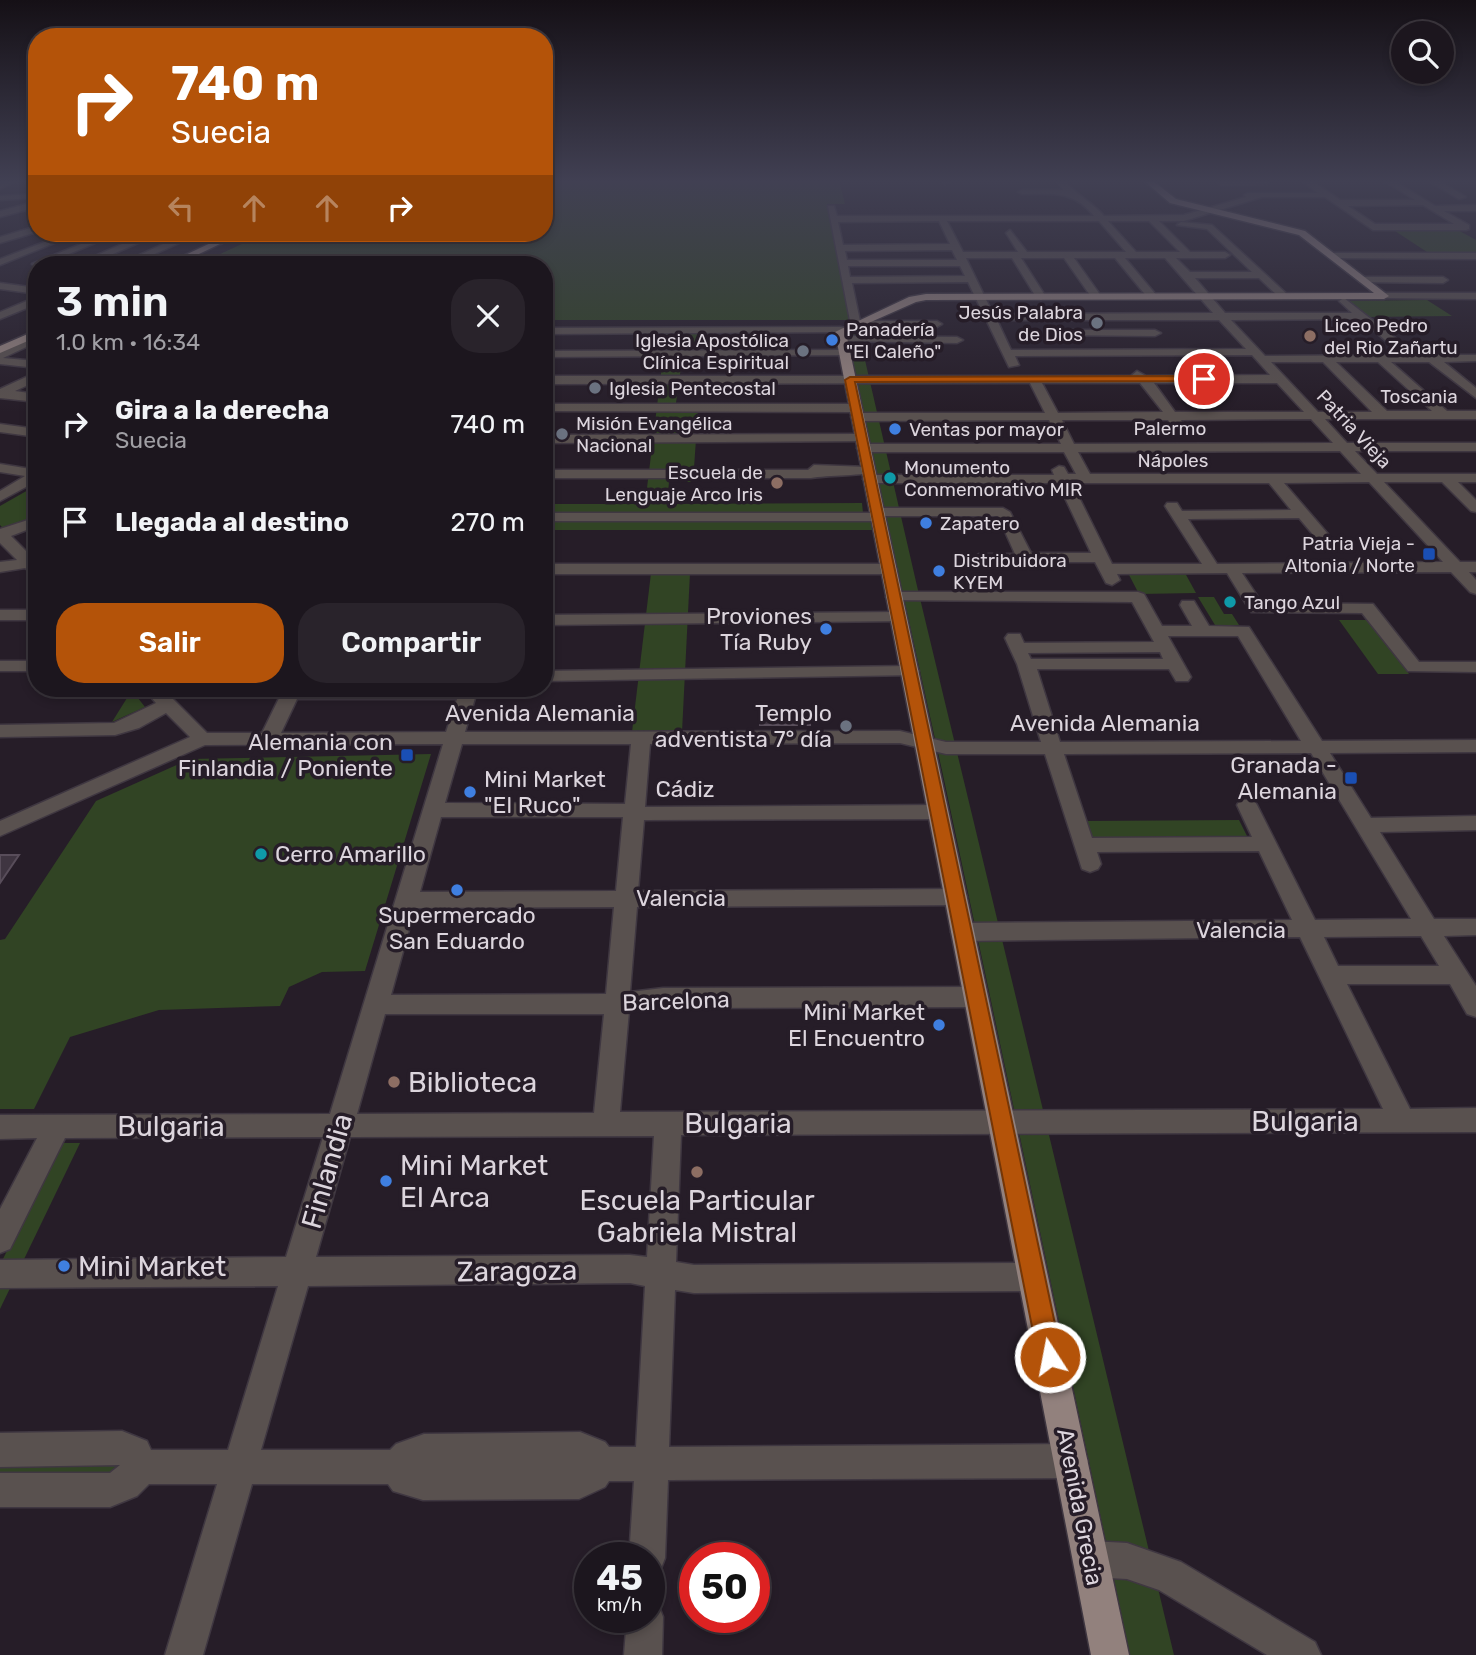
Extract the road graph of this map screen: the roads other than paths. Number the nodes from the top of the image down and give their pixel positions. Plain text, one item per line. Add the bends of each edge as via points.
1 (842, 257) edge
2 (928, 257) edge
3 (961, 257) edge
4 (1021, 257) edge
5 (1074, 257) edge
6 (1120, 257) edge
7 (1170, 257) edge
8 (1242, 257) edge
9 (1320, 257) edge
10 (1335, 257) edge
11 (1410, 257) edge
12 (1460, 257) edge
13 (844, 263) junction
14 (1476, 267) edge
15 (1350, 269) junction
16 (1427, 269) junction
17 (1188, 275) junction
18 (1261, 275) junction
19 (848, 279) junction
20 (972, 279) junction
21 (1364, 280) junction
22 (1443, 280) junction
23 (0, 286) edge
24 (28, 295) edge
25 (1041, 296) junction
26 (1082, 296) junction
27 (1096, 296) junction
28 (1152, 296) junction
29 (1203, 296) junction
30 (1284, 296) junction
31 (1368, 296) junction
32 (1384, 296) junction
33 (1471, 296) edge
34 (0, 297) edge
35 (980, 297) junction
36 (28, 298) edge
37 (1344, 301) dead end
38 (28, 302) edge
39 (0, 316) edge
40 (1222, 316) junction
41 (1362, 316) junction
42 (990, 317) junction
43 (1049, 317) junction
44 (1096, 317) junction
45 (1142, 317) junction
46 (855, 324) junction
47 (937, 324) dead end
48 (28, 330) edge
49 (553, 331) edge
50 (573, 331) junction
51 (1058, 333) junction
52 (1155, 333) junction
53 (841, 335) junction
54 (28, 337) edge
55 (28, 340) edge
56 (957, 340) dead end
57 (0, 344) edge
58 (1171, 352) junction
59 (845, 353) junction
60 (1008, 353) junction
61 (1070, 353) junction
62 (1120, 353) junction
63 (553, 354) edge
64 (566, 354) junction
65 (0, 355) edge
66 (1258, 355) junction
67 (1325, 358) junction
68 (1380, 358) junction
69 (1414, 358) junction
70 (1432, 358) junction
71 (1476, 358) edge
72 (0, 361) edge
73 (28, 364) edge
74 (1143, 379) junction
75 (1280, 379) junction
76 (28, 380) edge
77 (553, 380) edge
78 (558, 380) junction
79 (850, 380) junction
80 (1021, 380) junction
81 (1035, 380) junction
82 (0, 394) edge
83 (1476, 394) edge
84 (28, 397) edge
85 (553, 397) edge
86 (856, 412) junction
87 (553, 414) edge
88 (1476, 415) edge
89 (1033, 416) junction
90 (1053, 416) junction
91 (1171, 416) junction
92 (1315, 416) junction
93 (1384, 416) junction
94 (1445, 416) junction
95 (0, 428) edge
96 (28, 432) edge
97 (553, 439) edge
98 (863, 443) junction
99 (1048, 447) junction
100 (1069, 447) junction
101 (1343, 447) junction
102 (1476, 447) edge
103 (1204, 463) junction
104 (0, 468) edge
105 (28, 473) edge
106 (553, 474) edge
107 (869, 475) junction
108 (1373, 478) junction
109 (1446, 478) junction
110 (1476, 478) edge
111 (1063, 479) junction
112 (1085, 479) junction
113 (1273, 479) junction
114 (28, 480) edge
115 (0, 497) edge
116 (1476, 508) edge
117 (877, 514) junction
118 (553, 517) edge
119 (28, 524) edge
120 (0, 534) edge
121 (1024, 556) junction
122 (979, 559) dead end
123 (28, 560) edge
124 (1104, 563) junction
125 (28, 565) edge
126 (0, 567) edge
127 (1476, 567) edge
128 (1456, 568) junction
129 (553, 569) edge
130 (888, 569) junction
131 (1213, 569) junction
132 (1232, 569) junction
133 (1476, 589) edge
134 (894, 597) junction
135 (1129, 597) junction
136 (1188, 605) dead end
137 (0, 615) edge
138 (28, 615) edge
139 (898, 617) junction
140 (553, 621) edge
141 (1204, 631) junction
142 (1160, 639) junction
143 (1019, 650) junction
144 (0, 666) edge
145 (28, 666) edge
146 (1476, 667) edge
147 (909, 671) junction
148 (553, 676) edge
149 (161, 697) edge
150 (289, 697) edge
151 (466, 697) edge
152 (168, 704) junction
153 (0, 731) edge
154 (269, 738) junction
155 (454, 738) junction
156 (641, 738) junction
157 (202, 739) junction
158 (924, 743) junction
159 (1476, 746) edge
160 (1317, 747) junction
161 (1054, 748) junction
162 (1247, 805) dead end
163 (433, 810) junction
164 (635, 812) junction
165 (938, 812) junction
166 (1476, 823) edge
167 (1365, 825) junction
168 (0, 829) edge
169 (1267, 844) junction
170 (956, 897) junction
171 (627, 898) junction
172 (407, 900) junction
173 (1476, 927) edge
174 (1428, 929) junction
175 (1308, 930) junction
176 (963, 932) junction
177 (1331, 975) junction
178 (1457, 975) junction
179 (976, 997) junction
180 (617, 1003) junction
181 (376, 1004) junction
182 (1476, 1007) edge
183 (1402, 1120) junction
184 (1476, 1120) edge
185 (1002, 1122) junction
186 (606, 1124) junction
187 (668, 1124) junction
188 (340, 1125) junction
189 (57, 1126) junction
190 (0, 1127) edge
191 (0, 1239) edge
192 (296, 1273) junction
193 (0, 1274) edge
194 (661, 1274) junction
195 (1033, 1277) junction
196 (0, 1450) edge
197 (1071, 1461) junction
198 (652, 1464) junction
199 (142, 1467) junction
200 (240, 1467) junction
201 (0, 1490) edge
202 (648, 1542) edge
203 (1091, 1559) junction
204 (644, 1633) edge
205 (184, 1655) edge
206 (643, 1655) edge
207 (1110, 1655) edge
208 (1302, 1655) edge

1 - 13 street
2 - 13 street
3 - 20 street
4 - 25 street
5 - 27 street
6 - 28 street
7 - 17 street, Patria Vieja
8 - 18 street
9 - 31 main road
10 - 15 main road
11 - 16 street
12 - 14 street
13 - 19 street
15 - 16 street
15 - 21 main road
16 - 22 street
17 - 18 street
17 - 29 street, Patria Vieja
18 - 30 street
19 - 20 street
19 - 46 street
20 - 35 street
21 - 22 street
21 - 32 main road
22 - 33 street
23 - 24 street
25 - 26 main road
25 - 35 main road
26 - 27 main road
26 - 44 street
27 - 28 main road
28 - 29 main road
29 - 30 main road
29 - 40 street, Patria Vieja
30 - 31 main road
31 - 32 main road
32 - 33 street
34 - 36 street
35 - 42 street
35 - 46 main road via 920,297
37 - 41 street
38 - 39 street
40 - 41 street
40 - 45 street
40 - 66 street, Patria Vieja
41 - 69 street
42 - 43 street
42 - 60 street
43 - 44 street
43 - 51 street
44 - 45 street
45 - 52 street
46 - 47 street
46 - 53 main road
48 - 57 main road
49 - 50 street
50 - 53 street
50 - 64 street
51 - 52 street
51 - 61 street
52 - 58 street
53 - 56 street
53 - 59 main road, Avenida Grecia
54 - 57 main road
55 - 65 street
58 - 62 street
58 - 66 street
59 - 64 street
59 - 79 main road, Avenida Grecia
60 - 61 street
60 - 80 street
61 - 62 street
62 - 74 street
63 - 64 street
64 - 78 street
66 - 67 street
66 - 75 street, Patria Vieja
67 - 68 street
67 - 93 street
68 - 69 street
68 - 94 street
69 - 70 street
70 - 71 street
70 - 83 street
72 - 73 street
74 - 75 street
74 - 81 street
74 - 91 street
75 - 92 street, Patria Vieja
76 - 82 street
77 - 78 street
78 - 79 street
78 - 85 street, Toscania
79 - 80 street
79 - 86 main road, Avenida Grecia
80 - 81 street
81 - 90 street
82 - 84 street
86 - 87 street, Toscania
86 - 89 street, Toscania
86 - 98 main road, Avenida Grecia
88 - 94 street, Toscania
89 - 90 street, Toscania
89 - 99 street
90 - 91 street, Toscania
90 - 100 street
91 - 92 street, Toscania
91 - 103 street
92 - 93 street, Toscania
92 - 101 street, Patria Vieja
93 - 94 street, Toscania
95 - 96 street
97 - 98 street, Palermo
98 - 99 street, Palermo
98 - 107 main road, Avenida Grecia
99 - 100 street, Palermo
99 - 111 street
100 - 103 street, Palermo
100 - 112 street
101 - 102 street, Palermo
101 - 103 street, Palermo
101 - 108 street, Patria Vieja
103 - 112 street, Nápoles
103 - 113 street, Nápoles
104 - 105 street
106 - 107 street, Nápoles via 825,471
107 - 111 street, Nápoles
107 - 117 main road, Avenida Grecia
108 - 109 street, Nápoles
108 - 113 street, Nápoles
108 - 128 street, Patria Vieja
109 - 110 street, Nápoles
109 - 116 street
111 - 112 street, Nápoles
111 - 124 street
113 - 131 street via 1310,524 1179,515
114 - 115 street
117 - 118 street
117 - 121 street via 1003,512
117 - 130 main road, Avenida Grecia
119 - 120 street
120 - 123 street
121 - 122 street
121 - 124 street
124 - 131 street
124 - 135 street
125 - 126 street
127 - 128 street
128 - 132 street
128 - 133 street, Patria Vieja
129 - 130 street
130 - 134 main road, Avenida Grecia
131 - 132 street
132 - 146 street via 1257,608 1367,608 1414,667
134 - 135 street
134 - 139 main road, Avenida Grecia
135 - 142 street
136 - 141 street
137 - 138 street
139 - 140 street
139 - 147 main road, Avenida Grecia
141 - 142 street
141 - 160 street via 1243,631
142 - 143 street
142 - 143 street via 1177,670
143 - 161 street
144 - 145 street
147 - 148 street
147 - 158 main road, Avenida Grecia
149 - 152 street
150 - 154 street
151 - 155 street, Finlandia
152 - 153 street via 114,729
152 - 157 street
154 - 155 street, Avenida Alemania
154 - 157 street, Avenida Alemania
155 - 156 street, Avenida Alemania
155 - 163 street, Finlandia
156 - 158 street, Avenida Alemania via 900,737
156 - 164 street
157 - 168 street, Avenida Alemania
158 - 161 street, Avenida Alemania via 946,748
158 - 165 main road, Avenida Grecia
159 - 160 street, Avenida Alemania
160 - 161 street, Avenida Alemania
160 - 167 street
161 - 169 street via 1087,855
162 - 169 street
163 - 164 street, Cádiz
163 - 172 street, Finlandia
164 - 165 street, Cádiz
164 - 171 street
165 - 170 main road, Avenida Grecia
166 - 167 street
167 - 174 street
169 - 175 street
170 - 171 street, Valencia
170 - 176 main road, Avenida Grecia
171 - 172 street, Valencia
171 - 180 street
172 - 181 street, Finlandia
173 - 174 street, Valencia
174 - 175 street, Valencia
174 - 178 street
175 - 176 street, Valencia
175 - 177 street
176 - 179 main road, Avenida Grecia
177 - 178 street
177 - 183 street
178 - 182 street
179 - 180 street, Barcelona via 663,998
179 - 185 main road, Avenida Grecia
180 - 181 street, Barcelona
180 - 186 street
181 - 188 street, Finlandia
183 - 184 street, Bulgaria
183 - 185 street, Bulgaria
185 - 187 street, Bulgaria
185 - 195 main road, Avenida Grecia
186 - 187 street, Bulgaria
186 - 188 street, Bulgaria
187 - 194 street
188 - 189 street, Bulgaria
188 - 192 street, Finlandia
189 - 190 street, Bulgaria
189 - 191 street
192 - 193 street, Zaragoza
192 - 194 street, Zaragoza via 630,1269
192 - 200 street, Finlandia
194 - 195 street, Zaragoza via 694,1279
194 - 198 street
195 - 197 main road, Avenida Grecia
196 - 199 street via 122,1448 135,1453
197 - 198 street
197 - 203 main road, Avenida Grecia
198 - 200 street via 601,1464 579,1482 423,1483 405,1479 396,1467
198 - 202 street
199 - 200 street
199 - 201 street via 110,1490
200 - 205 street, Finlandia
203 - 207 main road, Avenida Grecia
203 - 208 street via 1127,1562 1168,1575
204 - 206 street

